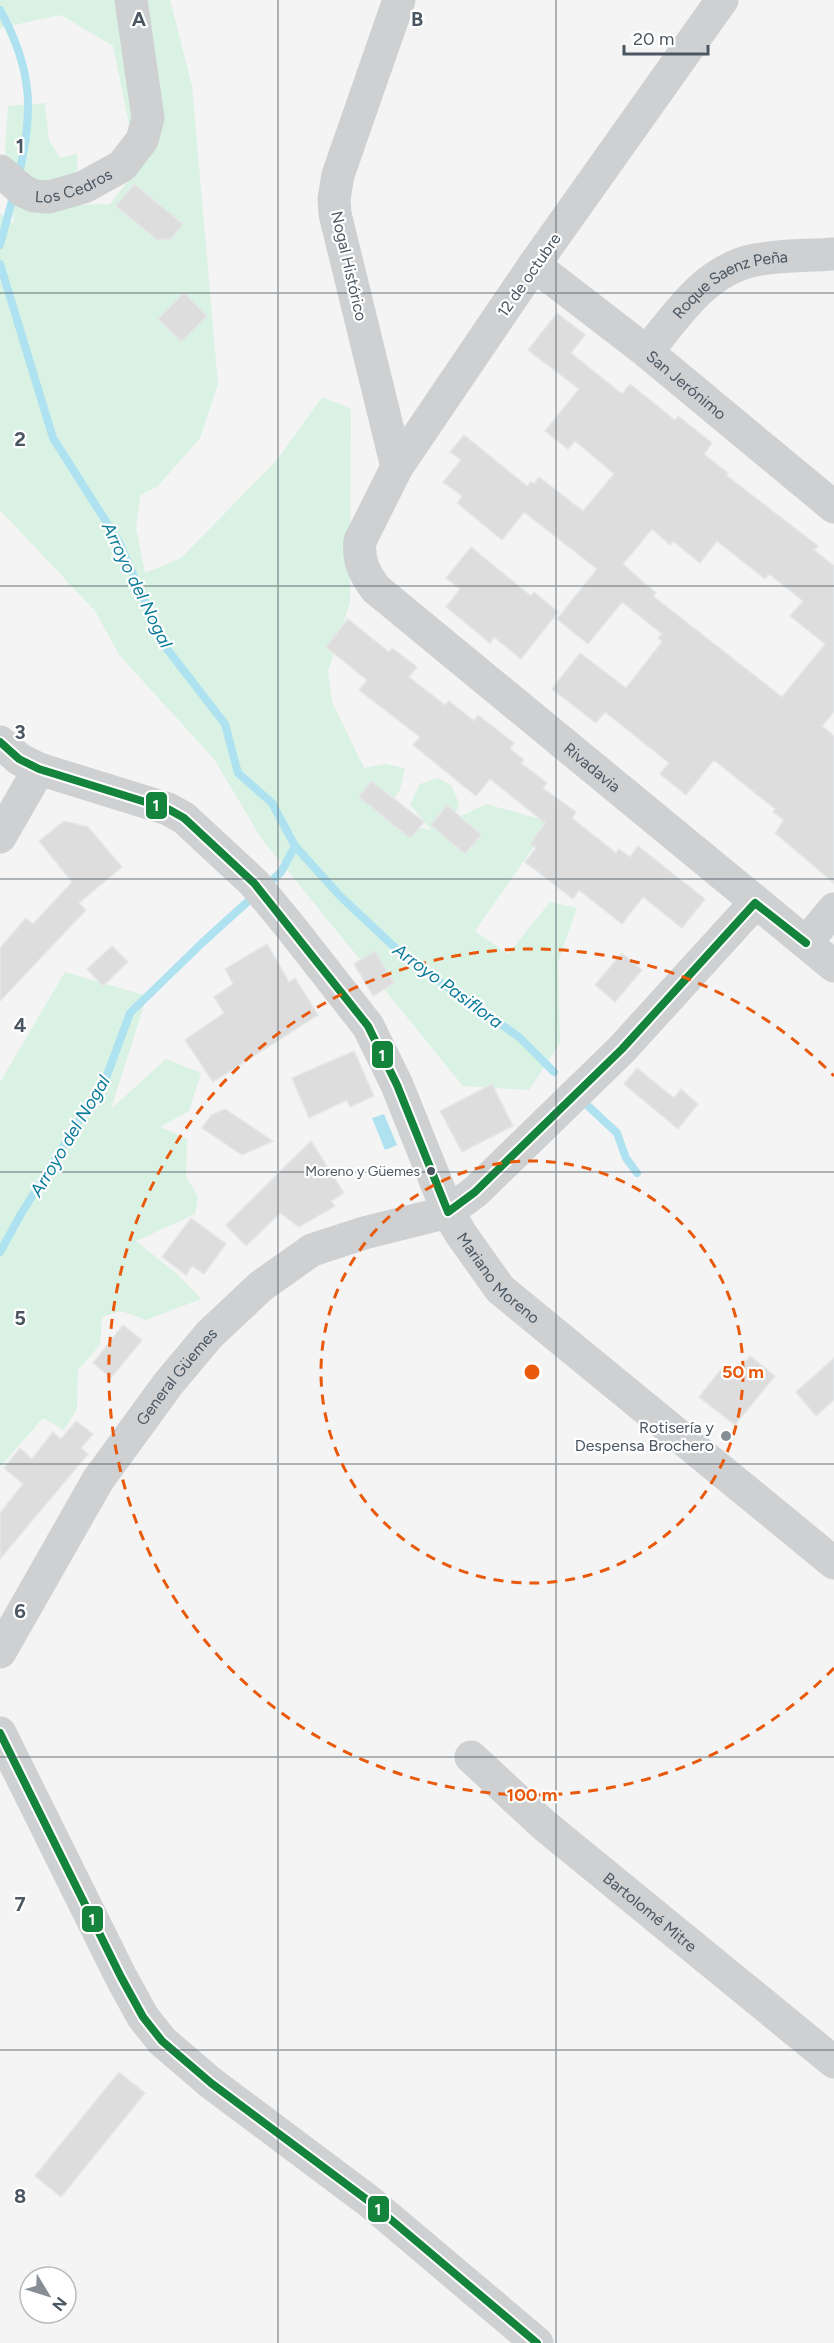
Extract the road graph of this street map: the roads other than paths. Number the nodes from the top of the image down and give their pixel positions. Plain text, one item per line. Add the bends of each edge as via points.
1 (131, 0) edge
2 (399, 0) edge
3 (722, 0) edge
4 (11, 180) edge
5 (834, 254) edge
6 (534, 265) junction
7 (646, 352) junction
8 (397, 466) junction
9 (834, 507) edge
10 (360, 561) joint
11 (0, 742) edge
12 (39, 769) junction
13 (0, 837) edge
14 (755, 903) junction
15 (834, 909) edge
16 (806, 943) junction
17 (834, 966) edge
18 (448, 1212) junction
19 (834, 1563) edge
20 (0, 1653) edge
21 (0, 1733) edge
22 (471, 1757) dead end
23 (834, 2062) edge
24 (537, 2343) edge

1 - 4 street, Los Cedros via 148,118 142,140 122,166 84,187 50,197 34,196
2 - 8 street, Nogal Histórico via 338,176 334,199
3 - 6 street, 12 de octubre
5 - 7 street, Roque Saenz Peña via 754,260 722,271 698,291
6 - 7 street, San Jerónimo
6 - 8 street, 12 de octubre
7 - 9 street, San Jerónimo
8 - 10 street, 12 de octubre via 360,541
10 - 14 street, Rivadavia via 376,589
11 - 12 street, Mariano Moreno via 19,759
12 - 13 street
12 - 18 street, Mariano Moreno via 168,809 184,818 262,893 368,1026 397,1085
14 - 16 street, Rivadavia
14 - 18 street via 622,1049 475,1192
15 - 16 street
16 - 17 street, Rivadavia
18 - 19 street, Mariano Moreno via 500,1289
18 - 20 street, General Güemes via 312,1250 261,1286 209,1335 98,1480
21 - 24 street via 121,1977 143,2017 162,2041 211,2083 370,2202
22 - 23 street, Bartolomé Mitre via 544,1825

